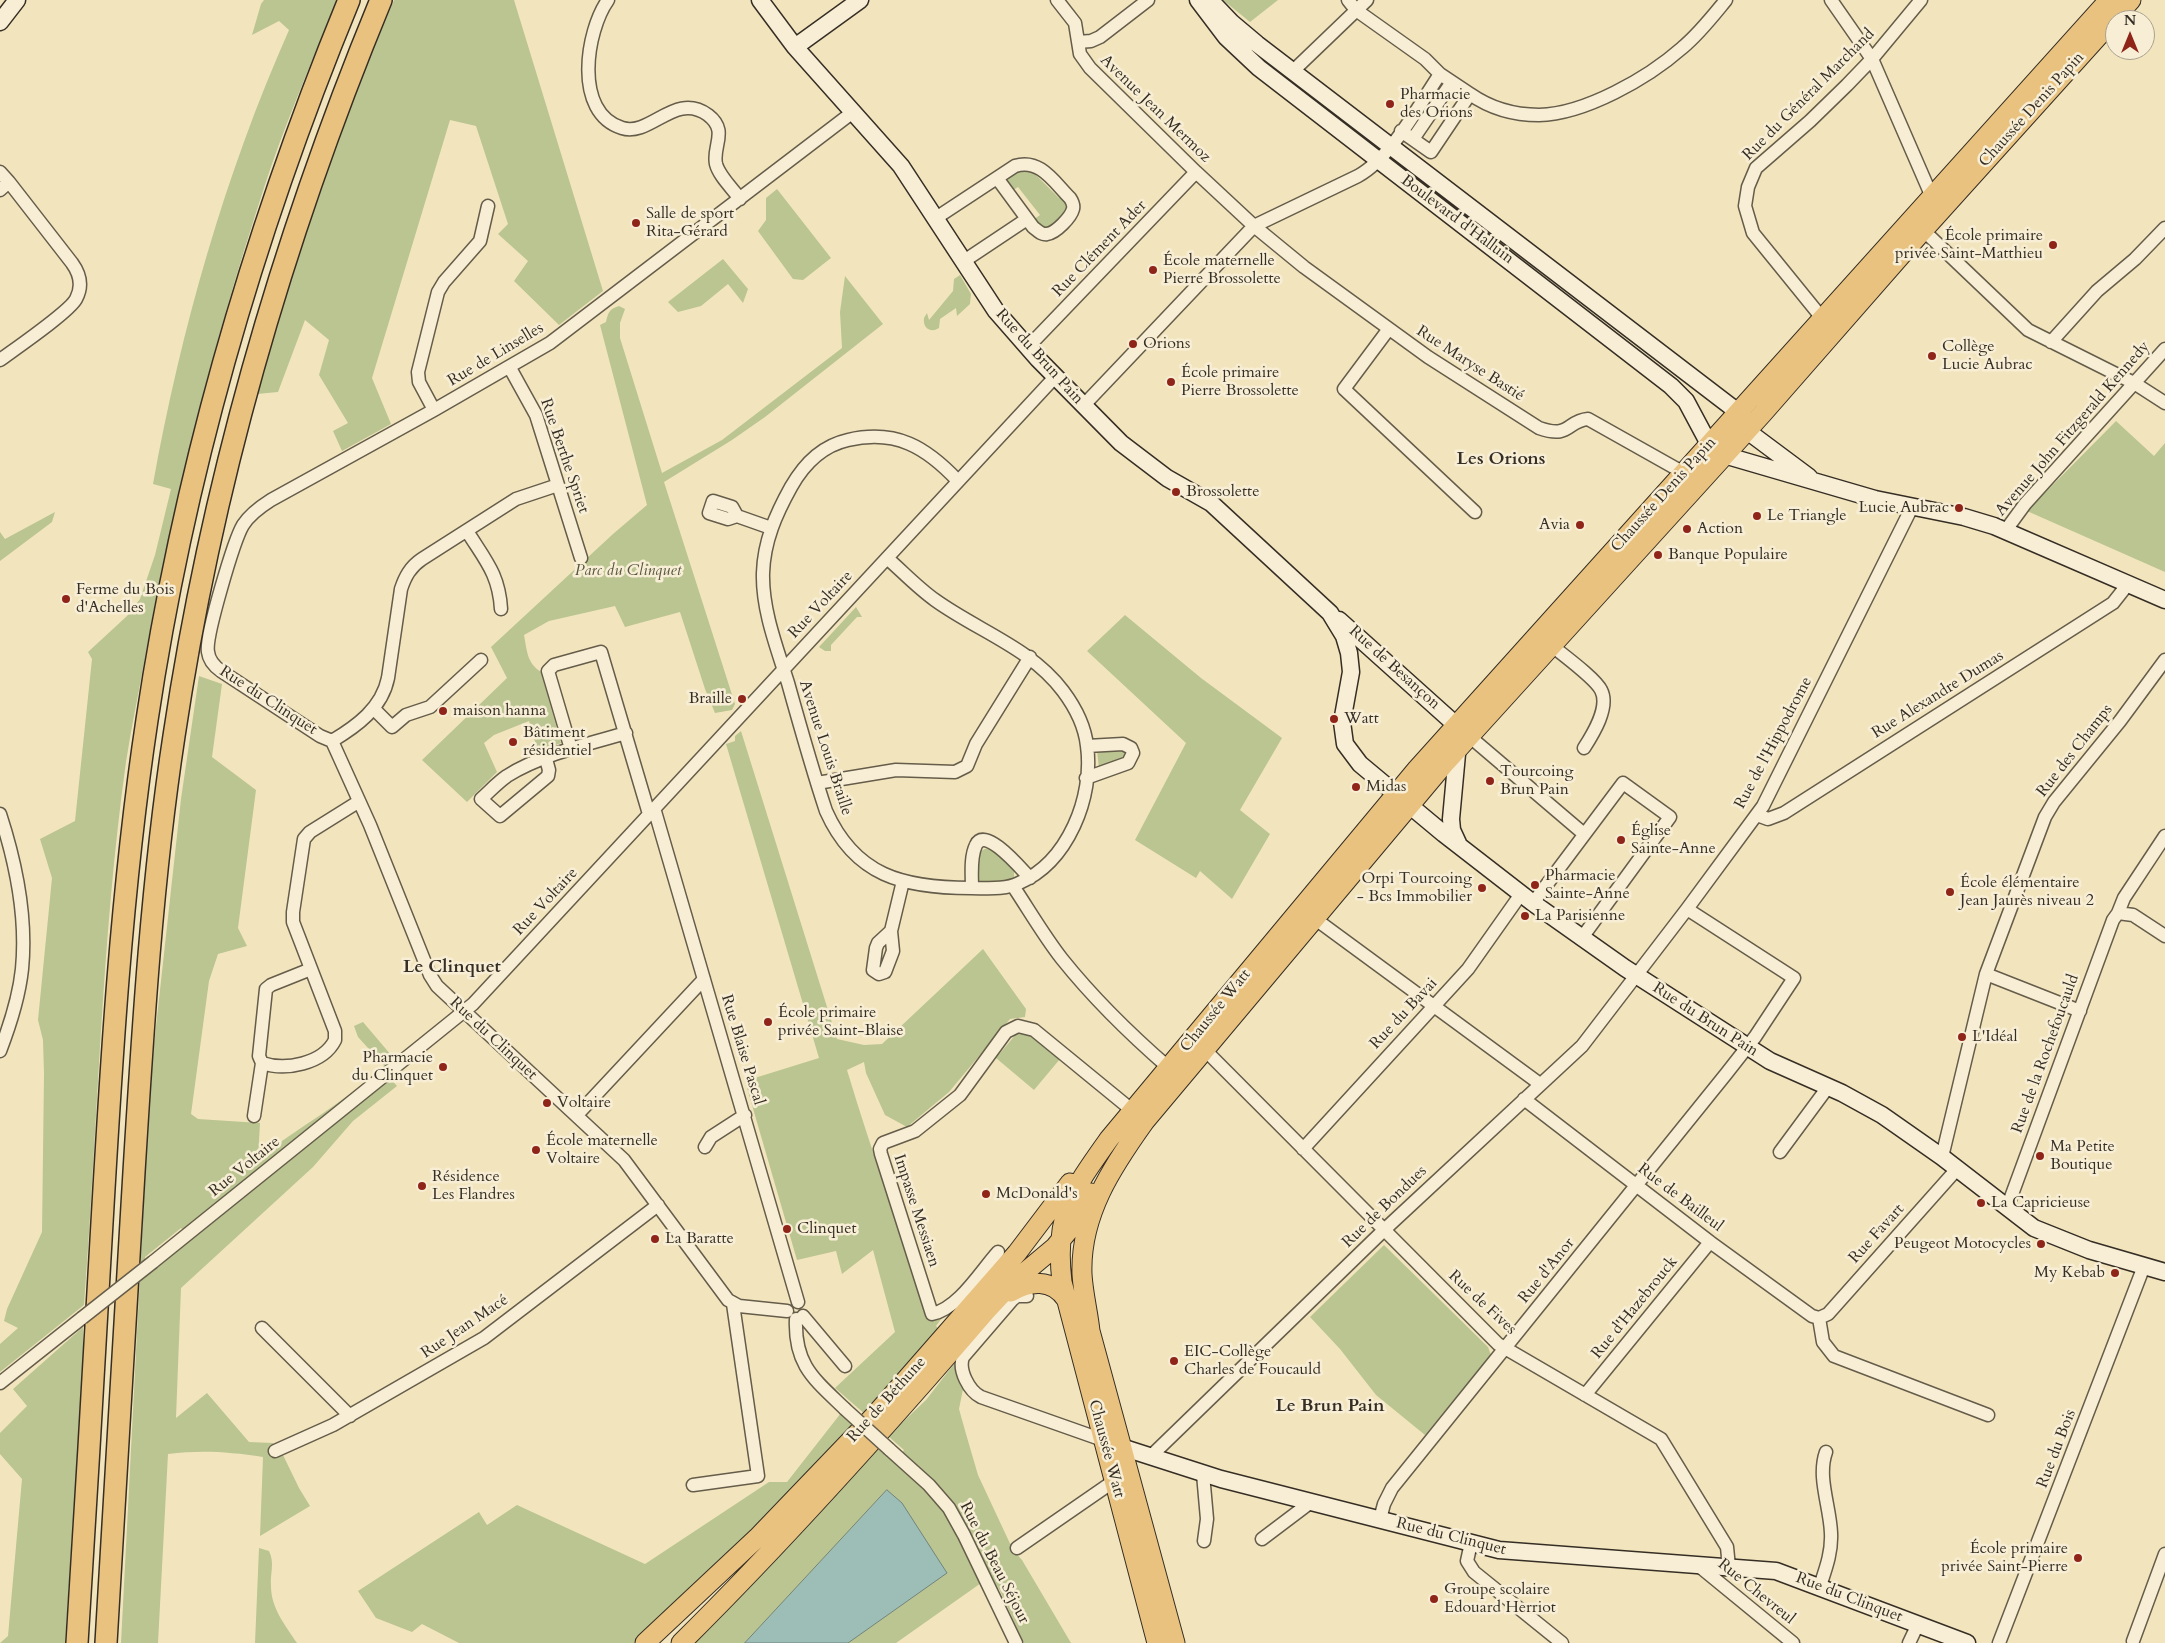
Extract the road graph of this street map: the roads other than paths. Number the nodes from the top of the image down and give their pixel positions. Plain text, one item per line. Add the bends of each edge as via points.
1 (17, 0) edge
2 (349, 0) edge
3 (381, 0) edge
4 (760, 0) edge
5 (860, 0) edge
6 (1057, 0) edge
7 (1148, 0) edge
8 (1198, 0) edge
9 (1210, 0) edge
10 (1348, 0) edge
11 (1367, 0) edge
12 (1726, 0) edge
13 (1831, 0) edge
14 (1921, 0) edge
15 (2109, 0) edge
16 (2131, 0) edge
17 (604, 1) edge
18 (1356, 10) junction
19 (0, 22) edge
20 (1078, 42) junction
21 (794, 48) junction
22 (1872, 59) junction
23 (1294, 71) junction
24 (1440, 74) junction
25 (1452, 82) junction
26 (1470, 94) junction
27 (853, 112) junction
28 (1401, 131) junction
29 (1989, 134) junction
30 (1413, 139) junction
31 (1391, 146) junction
32 (1378, 160) junction
33 (0, 172) edge
34 (1196, 172) junction
35 (997, 178) junction
36 (5, 186) edge
37 (1932, 197) junction
38 (740, 199) junction
39 (488, 206) dead end
40 (936, 218) junction
41 (1027, 219) junction
42 (1928, 225) junction
43 (1254, 226) junction
44 (2165, 228) edge
45 (964, 261) junction
46 (1872, 287) junction
47 (1822, 318) junction
48 (1388, 330) junction
49 (2051, 342) junction
50 (1027, 348) junction
51 (2165, 349) edge
52 (0, 360) edge
53 (510, 368) junction
54 (1055, 377) junction
55 (2134, 383) junction
56 (2165, 403) edge
57 (1083, 406) junction
58 (434, 410) junction
59 (1738, 412) junction
60 (1747, 430) junction
61 (1717, 450) junction
62 (1684, 473) junction
63 (958, 481) junction
64 (1815, 482) junction
65 (558, 485) junction
66 (1912, 507) junction
67 (1475, 512) dead end
68 (737, 516) dead end
69 (771, 528) junction
70 (2006, 530) junction
71 (467, 531) junction
72 (581, 558) dead end
73 (887, 558) junction
74 (2128, 584) junction
75 (2165, 600) edge
76 (501, 609) dead end
77 (1330, 613) junction
78 (1551, 645) junction
79 (207, 648) joint
80 (1377, 654) junction
81 (1030, 657) junction
82 (481, 660) dead end
83 (2165, 660) edge
84 (783, 669) junction
85 (1351, 672) junction
86 (374, 709) junction
87 (626, 733) junction
88 (332, 741) junction
89 (1087, 746) junction
90 (1584, 748) dead end
91 (571, 749) junction
92 (1453, 749) junction
93 (546, 759) junction
94 (1086, 778) junction
95 (817, 783) junction
96 (1403, 800) junction
97 (358, 802) junction
98 (652, 811) junction
99 (0, 814) edge
100 (1757, 815) junction
101 (1584, 834) junction
102 (2164, 839) edge
103 (1458, 844) junction
104 (1030, 878) junction
105 (903, 881) junction
106 (1013, 886) junction
107 (972, 888) junction
108 (1527, 899) junction
109 (1687, 909) junction
110 (2118, 913) junction
111 (1314, 918) junction
112 (890, 931) dead end
113 (2165, 936) edge
114 (1582, 939) junction
115 (311, 969) junction
116 (1986, 974) junction
117 (1635, 975) junction
118 (704, 979) junction
119 (1432, 1006) junction
120 (2080, 1010) junction
121 (463, 1012) junction
122 (1747, 1047) junction
123 (1205, 1050) junction
124 (0, 1051) edge
125 (262, 1063) junction
126 (1169, 1068) junction
127 (1540, 1084) junction
128 (1828, 1087) junction
129 (1524, 1099) junction
130 (578, 1115) junction
131 (745, 1115) junction
132 (254, 1116) dead end
133 (1139, 1116) junction
134 (1110, 1139) junction
135 (705, 1147) dead end
136 (1303, 1149) junction
137 (1780, 1152) dead end
138 (1942, 1157) junction
139 (1957, 1169) junction
140 (1636, 1186) junction
141 (658, 1205) junction
142 (2006, 1208) junction
143 (1384, 1230) junction
144 (1710, 1242) junction
145 (1058, 1248) junction
146 (998, 1252) dead end
147 (1017, 1253) junction
148 (2144, 1266) junction
149 (2165, 1272) edge
150 (1027, 1296) dead end
151 (1066, 1299) junction
152 (733, 1304) junction
153 (986, 1311) junction
154 (795, 1315) junction
155 (1819, 1318) junction
156 (262, 1328) dead end
157 (1090, 1331) junction
158 (1506, 1349) junction
159 (845, 1366) dead end
160 (0, 1383) edge
161 (1585, 1395) junction
162 (1988, 1415) dead end
163 (350, 1416) junction
164 (1103, 1440) junction
165 (1123, 1448) junction
166 (275, 1451) dead end
167 (1826, 1452) dead end
168 (1150, 1457) junction
169 (1203, 1474) junction
170 (1114, 1481) junction
171 (693, 1485) dead end
172 (1311, 1502) junction
173 (1380, 1519) junction
174 (1262, 1539) dead end
175 (1204, 1541) dead end
176 (1470, 1543) junction
177 (1017, 1548) dead end
178 (2165, 1554) edge
179 (1699, 1566) junction
180 (1729, 1567) junction
181 (1820, 1586) junction
182 (1918, 1624) junction
183 (2133, 1641) dead end
184 (77, 1643) edge
185 (106, 1643) edge
186 (645, 1643) edge
187 (681, 1643) edge
188 (1016, 1643) edge
189 (1157, 1643) edge
190 (1175, 1643) edge
191 (1562, 1643) edge
192 (1793, 1643) edge
193 (1909, 1643) edge
194 (1967, 1643) edge
195 (1999, 1643) edge

1 - 19 main road
2 - 184 highway via 286,165 232,332 188,503 154,679 134,818 116,1004
3 - 185 highway via 300,213 254,362 209,539 180,697 162,824 146,989
4 - 21 main road, Rue du Brun Pain
5 - 21 main road
6 - 20 street, Avenue Jean Mermoz via 1075,23
7 - 20 street via 1100,37
8 - 32 main road, Boulevard d'Halluin via 1226,37 1252,62
9 - 23 main road, Boulevard d'Halluin via 1232,23
10 - 18 street
11 - 18 street
12 - 26 street via 1695,36 1664,63 1634,82 1585,104 1561,112 1529,114 1498,108
13 - 22 street
14 - 22 street, Rue du Général Marchand
15 - 29 main road, Chaussée Denis Papin
16 - 42 main road, Chaussée Denis Papin
17 - 38 street via 593,31 589,55 590,89 601,112 616,126 629,129 683,108 696,109 709,116 719,132 717,167
18 - 23 street
18 - 24 street via 1425,59
20 - 34 street, Avenue Jean Mermoz via 1085,63
21 - 27 main road, Rue du Brun Pain
22 - 37 street
22 - 47 street, Rue du Général Marchand via 1756,168 1746,194 1745,206 1753,233
23 - 31 main road, Boulevard d'Halluin
24 - 25 street
24 - 28 street
25 - 26 street
25 - 30 street
26 - 30 street via 1431,152
27 - 38 street, Rue de Linselles
27 - 40 main road, Rue du Brun Pain via 901,166
28 - 30 street
28 - 31 street
29 - 37 main road, Chaussée Denis Papin
29 - 42 street, Chaussée Denis Papin via 1974,159 1939,198
31 - 32 street
31 - 59 main road, Boulevard d'Halluin
32 - 43 street via 1358,176
32 - 61 main road, Boulevard d'Halluin via 1671,386 1686,401
33 - 36 street
34 - 43 street, Avenue Jean Mermoz
34 - 50 street, Rue Clément Ader
35 - 40 street
35 - 41 street
35 - 41 street via 1021,164 1036,166 1073,203 1071,213 1049,234 1040,232
36 - 52 street via 78,270 80,290 72,306
37 - 46 street, Chaussée Denis Papin via 1926,217 1891,258
37 - 47 main road, Chaussée Denis Papin
38 - 53 street, Rue de Linselles via 562,334
39 - 58 street via 480,241 444,282 436,298 418,372 419,382
40 - 45 main road, Rue du Brun Pain
41 - 45 street
42 - 46 main road, Chaussée Denis Papin
42 - 49 street via 1937,244 2023,326
43 - 48 street, Rue Maryse Bastié
43 - 57 street
44 - 49 street via 2102,286
45 - 50 main road, Rue du Brun Pain via 996,311
46 - 60 main road, Chaussée Denis Papin
47 - 59 main road, Chaussée Denis Papin
48 - 62 street, Rue Maryse Bastié via 1539,428 1562,432 1588,419
48 - 67 street via 1344,389
49 - 55 street
50 - 54 main road, Rue du Brun Pain
51 - 55 street, Avenue John Fitzgerald Kennedy
53 - 58 street, Rue de Linselles
53 - 65 street, Rue Berthe Spriet via 536,414
54 - 57 main road, Rue du Brun Pain
54 - 63 street, Rue Voltaire
55 - 56 street
55 - 70 street, Avenue John Fitzgerald Kennedy via 2025,504
57 - 77 main road, Rue du Brun Pain via 1140,459 1221,512
58 - 79 street, Rue de Linselles via 251,514 237,537
59 - 60 main road
59 - 61 main road, Chaussée Denis Papin
60 - 61 main road, Chaussée Denis Papin
60 - 64 main road
61 - 62 main road, Chaussée Denis Papin
61 - 64 main road
61 - 78 main road, Chaussée Denis Papin
62 - 92 main road, Chaussée Denis Papin
63 - 69 street, Avenue Louis Braille via 935,458 904,441 879,437 844,441 822,450 803,469
63 - 73 street, Rue Voltaire
64 - 66 main road
65 - 71 street via 516,499
65 - 72 street, Rue Berthe Spriet
66 - 70 main road via 1964,517
66 - 100 street, Rue de l'Hippodrome
68 - 69 street
69 - 84 street, Avenue Louis Braille via 765,553 763,586
70 - 74 main road
71 - 76 street via 496,578
71 - 86 street via 416,563 404,578 387,686
73 - 81 street, Avenue Louis Braille via 936,601
73 - 84 street, Rue Voltaire
74 - 75 main road
74 - 100 street, Rue Alexandre Dumas via 2113,603 1784,813 1768,819
77 - 80 main road, Rue de Besançon
77 - 85 main road, Rue du Brun Pain via 1347,643
78 - 90 street via 1598,685 1603,694 1603,705 1594,731
78 - 92 main road, Chaussée Denis Papin
79 - 88 street, Rue du Clinquet via 214,666
80 - 85 main road via 1359,658
80 - 92 main road, Rue de Besançon
81 - 89 street, Avenue Louis Braille via 1070,701
81 - 95 street via 976,744 967,766 959,771 906,769
82 - 86 street via 430,707 406,716 392,727
83 - 116 street, Rue des Champs via 2049,810
84 - 95 street, Avenue Louis Braille
84 - 98 street, Rue Voltaire
85 - 96 main road, Rue du Brun Pain via 1342,722 1345,744 1360,764
86 - 88 street
87 - 91 street
87 - 91 street, Rue Blaise Pascal via 602,652 554,665 548,675
87 - 98 street, Rue Blaise Pascal
88 - 97 street, Rue du Clinquet
89 - 94 street, Avenue Louis Braille
89 - 94 street via 1123,744 1133,753 1128,764
91 - 93 street
92 - 96 main road, Chaussée Denis Papin
92 - 101 street, Rue de Besançon
92 - 103 main road via 1450,819
93 - 93 street via 507,776 482,799 500,816 548,776
94 - 104 street, Avenue Louis Braille via 1070,835
95 - 105 street, Avenue Louis Braille via 833,826 849,850 868,866
96 - 103 main road, Rue du Brun Pain
96 - 111 main road, Chaussée Watt
96 - 126 main road, Chaussée Watt
97 - 115 street via 310,832 302,844 292,916
97 - 121 street, Rue du Clinquet via 430,975
98 - 118 street, Rue Blaise Pascal
98 - 121 street, Rue Voltaire
99 - 124 street via 20,902 23,955 16,1001
100 - 109 street, Rue de l'Hippodrome
101 - 108 street, Rue du Bavai
101 - 114 street, Rue du Bavai via 1624,783 1670,818
102 - 110 street, Rue de la Rochefoucauld via 2124,898
103 - 108 main road, Rue du Brun Pain
104 - 106 street, Avenue Louis Braille
104 - 107 street via 994,842 981,840 975,848
105 - 107 street, Avenue Louis Braille
105 - 112 street
106 - 107 street, Avenue Louis Braille
106 - 126 street via 1053,947 1079,979 1111,1015
108 - 114 main road, Rue du Brun Pain
108 - 119 street, Rue du Bavai
109 - 117 street, Rue de l'Hippodrome
109 - 122 street, Rue d'Anor via 1794,978
110 - 113 street via 2133,915
110 - 120 street, Rue de la Rochefoucauld via 2112,920
111 - 119 street
111 - 123 main road, Chaussée Watt
114 - 117 main road, Rue du Brun Pain
115 - 125 street via 271,984 266,989 259,1056
115 - 125 street via 335,1031 334,1044 320,1056 301,1063 281,1066
116 - 120 street
116 - 138 street, Rue des Champs
117 - 122 main road, Rue du Brun Pain
117 - 127 street, Rue de Bondues via 1577,1051
118 - 130 street
118 - 131 street, Rue Blaise Pascal
119 - 127 street
119 - 136 street, Rue du Bavai
120 - 142 street, Rue de la Rochefoucauld
121 - 130 street, Rue du Clinquet
121 - 160 street, Rue Voltaire, bridge
122 - 128 main road, Rue du Brun Pain via 1782,1068
122 - 140 street, Rue d'Anor
123 - 133 main road, Chaussée Watt
123 - 136 street, Rue de Fives
125 - 132 street
126 - 133 main road, Chaussée Watt
127 - 129 street, Rue de Bondues
128 - 137 street
128 - 138 main road, Rue du Brun Pain via 1882,1115
129 - 140 street, Rue de Bailleul
129 - 143 street, Rue de Bondues
130 - 141 street, Rue du Clinquet via 624,1160
131 - 135 street via 711,1136
131 - 154 street, Rue Blaise Pascal via 798,1302 804,1308
133 - 134 main road, Chaussée Watt
133 - 145 main road, Chaussée Watt via 1107,1162
133 - 146 street, Impasse Messiaen via 1034,1030 1018,1026 1006,1032 960,1095 915,1131 883,1143 880,1154 932,1314 954,1304
133 - 157 main road, Chaussée Watt via 1107,1177 1091,1217 1082,1274
134 - 145 main road, Chaussée Watt via 1068,1202
134 - 147 main road, Rue de Béthune via 1076,1175
136 - 143 street, Rue de Fives
138 - 139 main road, Rue du Brun Pain
139 - 142 main road, Rue du Brun Pain
139 - 155 street, Rue Favart via 1828,1314
140 - 144 street, Rue de Bailleul
140 - 158 street, Rue d'Anor
141 - 152 street, Rue du Clinquet
141 - 163 street, Rue Jean Macé via 484,1338
142 - 148 main road, Rue du Brun Pain via 2048,1235
143 - 158 street, Rue de Fives
143 - 168 street, Rue de Bondues
144 - 155 street, Rue de Bailleul
144 - 161 street, Rue d'Hazebrouck
145 - 147 main road via 1036,1247
145 - 151 main road, Chaussée Watt
145 - 153 main road, Rue de Béthune via 1006,1290
145 - 157 main road, Chaussée Watt via 1074,1280
147 - 186 main road, Rue de Béthune via 875,1415 757,1538
148 - 149 main road, Rue du Brun Pain
148 - 195 street, Rue du Bois
150 - 164 street, Rue du Clinquet via 1017,1296 1012,1300 963,1357 961,1364 969,1386 978,1396
151 - 153 main road, Rue de Béthune via 1056,1288 1034,1283 1018,1287
151 - 164 main road, Chaussée Watt
152 - 154 street
152 - 171 street via 758,1476
153 - 187 main road, Rue de Béthune via 834,1484
154 - 159 street
154 - 188 street, Rue du Beau Séjour, bridge via 795,1340 806,1367 845,1409 929,1485 949,1508
155 - 162 street via 1823,1342 1834,1356
156 - 163 street
157 - 165 main road, Chaussée Watt
158 - 161 street, Rue de Fives
158 - 173 street, Rue d'Anor via 1392,1488
161 - 180 street, Rue de Fives via 1664,1443 1727,1546
163 - 166 street, Rue Jean Macé
164 - 165 main road, Rue du Clinquet
164 - 170 main road, Chaussée Watt
165 - 168 main road, Rue du Clinquet
165 - 190 main road, Chaussée Watt
167 - 181 street via 1822,1468 1832,1544
168 - 169 main road, Rue du Clinquet
169 - 172 main road, Rue du Clinquet
169 - 175 street via 1207,1519
170 - 177 street
170 - 189 main road, Chaussée Watt
172 - 173 main road, Rue du Clinquet
172 - 174 street
173 - 176 main road, Rue du Clinquet
176 - 179 main road, Rue du Clinquet via 1507,1551
176 - 191 street via 1468,1561 1474,1572
178 - 183 street
179 - 180 main road, Rue du Clinquet
179 - 192 street, Rue Chevreul
180 - 181 main road, Rue du Clinquet via 1776,1570
181 - 182 main road, Rue du Clinquet
182 - 193 street
182 - 194 main road, Rue du Clinquet

